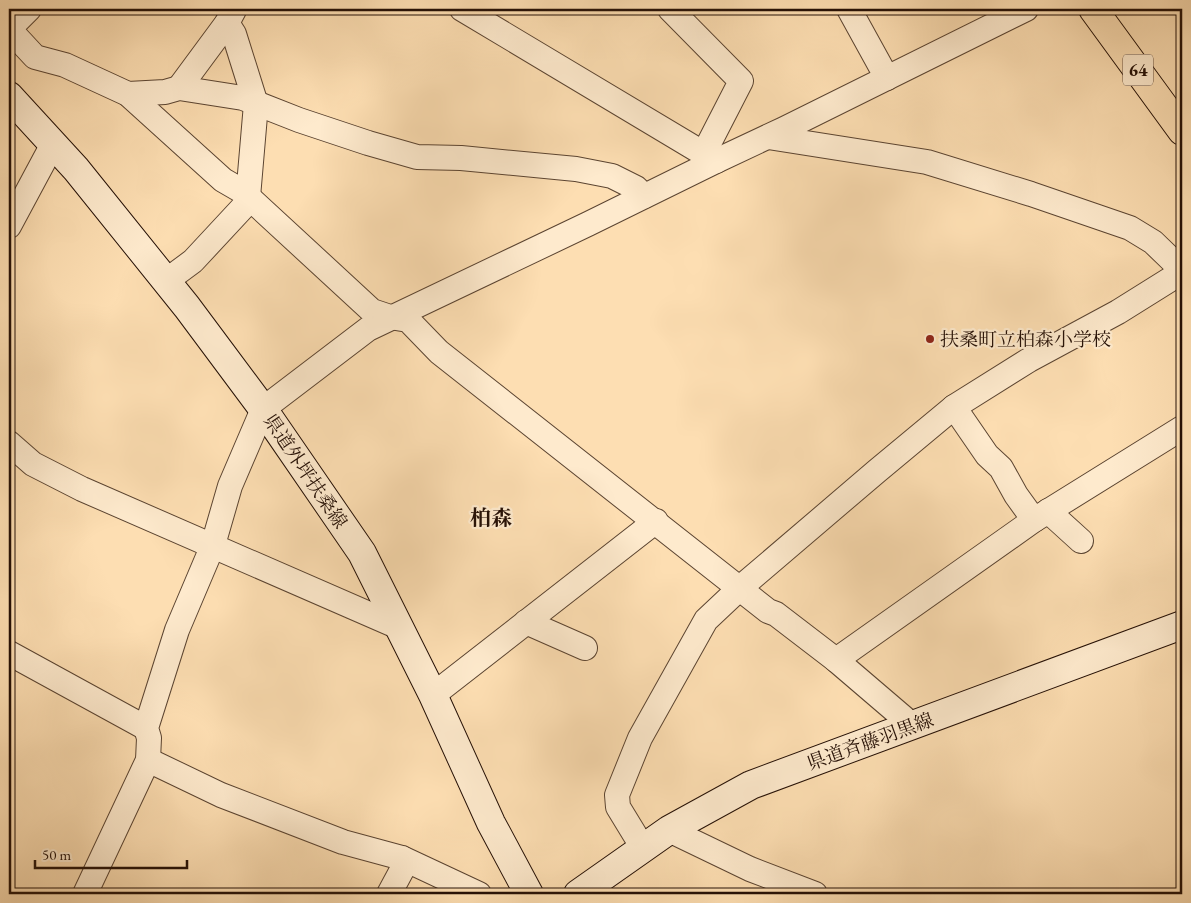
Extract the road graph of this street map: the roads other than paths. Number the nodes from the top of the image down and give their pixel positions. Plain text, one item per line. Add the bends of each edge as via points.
1 (29, 9) edge
2 (670, 9) edge
3 (849, 9) edge
4 (1026, 9) edge
5 (1093, 9) edge
6 (477, 13) edge
7 (231, 16) edge
8 (9, 29) edge
9 (887, 78) junction
10 (179, 88) junction
11 (128, 94) junction
12 (9, 96) edge
13 (256, 104) junction
14 (1182, 131) edge
15 (768, 137) junction
16 (53, 144) junction
17 (710, 157) junction
18 (644, 196) junction
19 (248, 197) junction
20 (9, 226) edge
21 (1182, 271) edge
22 (166, 281) junction
23 (390, 317) junction
24 (954, 407) junction
25 (263, 409) junction
26 (1182, 428) edge
27 (9, 442) edge
28 (1041, 516) junction
29 (656, 521) junction
30 (1081, 542) dead end
31 (213, 545) junction
32 (740, 588) junction
33 (526, 622) junction
34 (1182, 625) edge
35 (401, 628) junction
36 (585, 648) dead end
37 (9, 653) edge
38 (836, 660) junction
39 (433, 695) junction
40 (912, 725) junction
41 (146, 728) junction
42 (148, 760) junction
43 (669, 830) junction
44 (643, 848) junction
45 (402, 858) junction
46 (85, 894) edge
47 (389, 894) edge
48 (479, 894) edge
49 (529, 894) edge
50 (578, 894) edge
51 (815, 894) edge

1 - 8 street
2 - 17 street via 741,80
3 - 9 street
4 - 9 street
5 - 14 main road, 64
6 - 17 street
7 - 10 street
7 - 13 street
8 - 11 street via 35,57 78,70
9 - 15 street
10 - 11 street
10 - 13 street via 244,98
11 - 19 street via 222,180
12 - 16 main road, 県道外坪扶桑線
13 - 18 street via 417,157 576,169 612,176 636,188
13 - 19 street
15 - 17 street
15 - 21 street via 927,162 1031,194 1130,228 1153,242
16 - 20 street
16 - 22 main road, 県道外坪扶桑線
17 - 18 street
18 - 23 street
19 - 22 street via 246,204 193,261
19 - 23 street via 372,311
21 - 24 street
22 - 25 main road, 県道外坪扶桑線
23 - 25 street via 368,329
23 - 29 street via 408,320 439,352
24 - 28 street via 986,455
24 - 32 street
25 - 31 street via 230,486
25 - 35 main road, 県道外坪扶桑線 via 362,553
26 - 28 street
27 - 31 street via 33,464 82,489
28 - 30 street
28 - 38 street
29 - 32 street
29 - 33 street
31 - 35 street
31 - 41 street via 177,630
32 - 38 street
32 - 44 street via 706,620 640,738 617,795 618,807
33 - 36 street
33 - 39 street
34 - 40 main road, 県道斉藤羽黒線
35 - 39 main road, 県道外坪扶桑線
37 - 41 street
38 - 40 street
39 - 49 main road, 県道外坪扶桑線
40 - 43 main road, 県道斉藤羽黒線 via 751,785
41 - 42 street
42 - 45 street via 221,795 343,842
42 - 46 street
43 - 44 main road, 県道斉藤羽黒線
43 - 51 street via 750,869
44 - 50 main road, 県道斉藤羽黒線
45 - 47 street via 403,868
45 - 48 street

